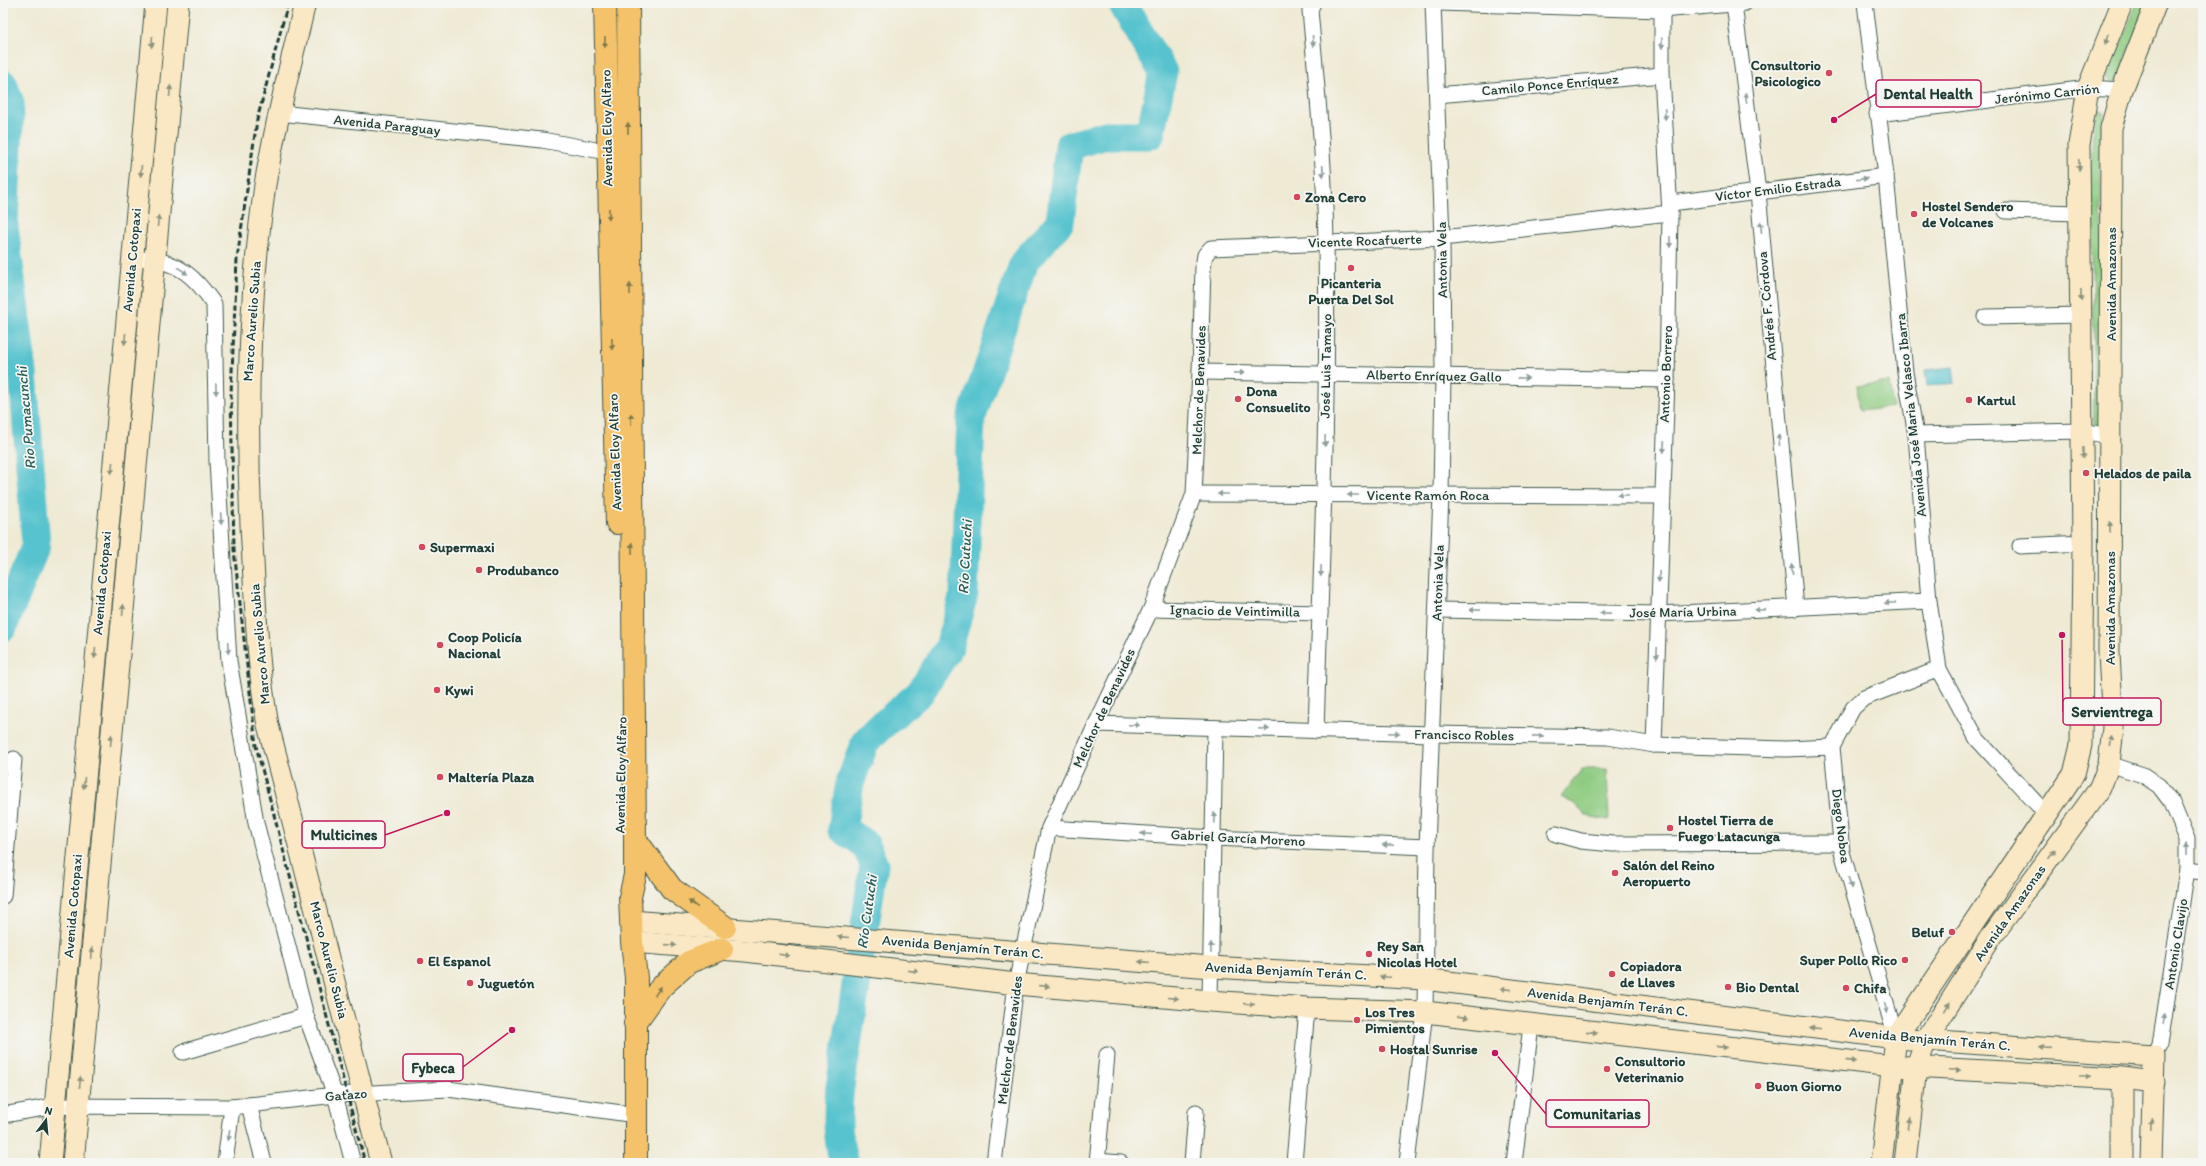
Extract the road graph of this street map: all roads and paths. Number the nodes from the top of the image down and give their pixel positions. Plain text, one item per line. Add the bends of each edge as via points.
1 (156, 3) edge
2 (178, 3) edge
3 (305, 3) edge
4 (605, 3) edge
5 (628, 3) edge
6 (1313, 3) edge
7 (1433, 3) edge
8 (1440, 3) edge
9 (1865, 3) edge
10 (2122, 3) edge
11 (2156, 3) edge
12 (1740, 4) edge
13 (1662, 6) edge
14 (1662, 75) junction
15 (2088, 88) junction
16 (2122, 90) junction
17 (1437, 95) junction
18 (278, 113) junction
19 (1877, 114) junction
20 (607, 152) junction
21 (1886, 176) junction
22 (1758, 192) junction
23 (1670, 208) junction
24 (2006, 210) dead end
25 (2079, 213) junction
26 (1442, 238) junction
27 (1326, 243) junction
28 (1205, 255) joint
29 (133, 258) junction
30 (155, 260) junction
31 (2082, 315) junction
32 (1985, 317) dead end
33 (1200, 372) junction
34 (1327, 374) junction
35 (1443, 376) junction
36 (1667, 380) junction
37 (2082, 431) junction
38 (1916, 435) junction
39 (2110, 436) junction
40 (1194, 494) junction
41 (1323, 495) junction
42 (1441, 495) junction
43 (1662, 496) junction
44 (2084, 543) junction
45 (2020, 546) dead end
46 (1929, 601) junction
47 (1796, 608) junction
48 (1151, 609) junction
49 (1437, 610) junction
50 (1320, 613) junction
51 (1658, 614) junction
52 (1939, 669) junction
53 (90, 709) junction
54 (114, 710) junction
55 (1096, 724) junction
56 (1215, 728) junction
57 (1316, 731) junction
58 (1432, 734) junction
59 (1654, 745) junction
60 (1832, 747) junction
61 (14, 759) dead end
62 (2109, 764) junction
63 (2047, 816) junction
64 (1049, 828) junction
65 (1556, 834) dead end
66 (1213, 838) junction
67 (635, 840) junction
68 (1841, 843) junction
69 (1427, 847) junction
70 (2187, 870) junction
71 (2203, 872) edge
72 (3, 896) edge
73 (630, 897) junction
74 (724, 927) junction
75 (632, 932) junction
76 (722, 949) junction
77 (1014, 951) junction
78 (1211, 967) junction
79 (1424, 979) junction
80 (1011, 983) junction
81 (1210, 1001) junction
82 (1307, 1008) junction
83 (1425, 1012) junction
84 (306, 1016) junction
85 (635, 1023) junction
86 (1531, 1026) junction
87 (1896, 1038) junction
88 (1926, 1040) junction
89 (183, 1052) dead end
90 (1107, 1055) dead end
91 (2154, 1056) junction
92 (1892, 1066) junction
93 (1916, 1068) junction
94 (2122, 1078) junction
95 (2154, 1082) junction
96 (364, 1093) junction
97 (335, 1095) junction
98 (248, 1105) junction
99 (55, 1106) junction
100 (78, 1106) junction
101 (232, 1107) junction
102 (1196, 1112) dead end
103 (3, 1115) edge
104 (636, 1115) junction
105 (1097, 1162) edge
106 (50, 1163) edge
107 (73, 1163) edge
108 (225, 1163) edge
109 (264, 1163) edge
110 (353, 1163) edge
111 (382, 1163) edge
112 (636, 1163) edge
113 (994, 1163) edge
114 (1121, 1163) edge
115 (1192, 1163) edge
116 (1294, 1163) edge
117 (1407, 1163) edge
118 (1514, 1163) edge
119 (1881, 1163) edge
120 (1905, 1163) edge
121 (2122, 1163) edge
122 (2151, 1163) edge

1 -> 29 main road, Avenida Cotopaxi
30 -> 2 main road, Avenida Cotopaxi
3 - 18 main road
4 -> 20 main road, Avenida Eloy Alfaro
67 -> 5 main road, Avenida Eloy Alfaro
6 -> 27 street, José Luis Tamayo via 1310,10 1320,117
7 - 17 street, Antonia Vela
8 - 13 street
9 - 19 street, Avenida José Maria Velasco Ibarra
10 -> 15 main road, Avenida Amazonas
11 - 16 main road, Avenida Amazonas
12 - 13 street
22 -> 12 street, Andrés F. Córdova
13 -> 14 street, Antonio Borrero
14 - 17 street, Camilo Ponce Enríquez
14 -> 23 street, Antonio Borrero
15 - 16 street, Jerónimo Carrión
15 - 19 street, Jerónimo Carrión
15 -> 25 main road, Avenida Amazonas via 2078,145
16 - 39 main road, Avenida Amazonas via 2111,128
17 - 26 street, Antonia Vela
18 - 20 street, Avenida Paraguay via 542,140
18 - 96 main road, Marco Aurelio Subia via 252,292 247,382 247,477 260,681 268,725
19 - 21 street, Avenida José Maria Velasco Ibarra
20 -> 73 main road, Avenida Eloy Alfaro via 622,697 620,880
22 -> 21 street, Víctor Emilio Estrada
21 - 38 street, Avenida José Maria Velasco Ibarra via 1905,372
22 - 23 street, Víctor Emilio Estrada
47 -> 22 street, Andrés F. Córdova
23 - 26 street, Vicente Rocafuerte
23 -> 36 street, Antonio Borrero
24 - 25 street
25 -> 31 main road, Avenida Amazonas
26 - 27 street, Vicente Rocafuerte
26 - 35 street, Antonia Vela
27 - 28 street, Vicente Rocafuerte via 1211,248
27 - 34 street, José Luis Tamayo
28 - 33 street, Melchor de Benavides via 1202,267
29 - 30 street, Marco Aurelio Subia
29 -> 53 main road, Avenida Cotopaxi
54 -> 30 main road, Avenida Cotopaxi
30 -> 84 street, Marco Aurelio Subia via 177,267 199,283 214,304 217,461 229,661 256,823
31 - 32 street
31 - 37 main road, Avenida Amazonas
33 -> 34 street, Alberto Enríquez Gallo
33 - 40 street, Melchor de Benavides
34 - 35 street, Alberto Enríquez Gallo
34 -> 41 street, José Luis Tamayo
35 -> 36 street, Alberto Enríquez Gallo
35 - 42 street, Antonia Vela
36 -> 43 street, Antonio Borrero
37 - 38 street
37 - 39 street
37 -> 44 main road, Avenida Amazonas
38 - 46 street, Avenida José Maria Velasco Ibarra
62 -> 39 main road, Avenida Amazonas via 2113,728 2109,653
41 -> 40 street, Vicente Ramón Roca
40 - 48 street, Melchor de Benavides
42 -> 41 street, Vicente Ramón Roca
41 -> 50 street, José Luis Tamayo
43 -> 42 street, Vicente Ramón Roca
42 - 49 street, Antonia Vela
43 -> 51 street, Antonio Borrero
44 - 45 street
44 - 63 main road, Avenida Amazonas via 2081,745 2074,774
46 -> 47 street, José María Urbina
46 - 52 street, Avenida José Maria Velasco Ibarra
47 -> 51 street, José María Urbina
48 - 50 street, Ignacio de Veintimilla
48 - 55 street, Melchor de Benavides
51 -> 49 street, José María Urbina
49 - 58 street, Antonia Vela
50 - 57 street, José Luis Tamayo
51 -> 59 street, Antonio Borrero
52 - 60 street via 1864,698 1853,708
52 - 63 street, Avenida José Maria Velasco Ibarra via 1977,739
53 - 54 main road
53 -> 99 main road, Avenida Cotopaxi
100 -> 54 main road, Avenida Cotopaxi
55 -> 56 street, Francisco Robles
55 - 64 street, Melchor de Benavides
56 -> 57 street, Francisco Robles
66 -> 56 street
57 -> 58 street, Francisco Robles
58 -> 59 street, Francisco Robles via 1608,737
58 - 69 street, Antonia Vela
59 - 60 street, Francisco Robles
60 - 68 street, Diego Noboa
61 - 72 street
70 -> 62 street, Antonio Clavijo via 2187,839 2172,803 2159,786 2143,775
88 -> 62 main road, Avenida Amazonas via 1992,936 2100,788
63 - 87 main road, Avenida Amazonas
66 -> 64 street, Gabriel García Moreno
64 - 77 street, Melchor de Benavides
65 - 68 street via 1581,841 1613,844
69 -> 66 street, Gabriel García Moreno
78 -> 66 street
67 - 73 main road, Avenida Eloy Alfaro via 635,875
74 -> 67 main road via 672,890
68 -> 87 street, Diego Noboa
69 - 79 street, Antonia Vela
70 - 71 street
91 -> 70 street, Antonio Clavijo via 2160,1044
73 - 75 main road, Avenida Eloy Alfaro
74 - 75 main road, Avenida Benjamín Terán C.
77 -> 74 main road, Avenida Benjamín Terán C.
75 -> 76 main road, Avenida Benjamín Terán C.
75 - 85 main road, Avenida Eloy Alfaro via 636,978
76 -> 80 main road, Avenida Benjamín Terán C.
85 -> 76 main road via 661,987 689,962
78 -> 77 main road, Avenida Benjamín Terán C.
77 - 80 street, Melchor de Benavides
79 -> 78 main road, Avenida Benjamín Terán C.
78 - 81 street
79 - 83 street, Antonia Vela
87 -> 79 main road, Avenida Benjamín Terán C.
80 -> 81 main road, Avenida Benjamín Terán C.
80 - 113 street, Melchor de Benavides
81 -> 82 main road, Avenida Benjamín Terán C.
82 - 83 main road, Avenida Benjamín Terán C.
82 - 116 street
83 -> 86 main road, Avenida Benjamín Terán C.
83 - 117 street, Antonia Vela
84 - 89 street
84 - 97 street, Marco Aurelio Subia
85 - 104 main road, Avenida Eloy Alfaro
86 -> 92 main road, Avenida Benjamín Terán C.
86 - 118 street
87 - 88 main road, Avenida Benjamín Terán C.
87 - 92 main road
91 -> 88 main road, Avenida Benjamín Terán C.
88 - 93 main road, Avenida Amazonas
90 - 105 street
91 - 95 main road, Antonio Clavijo
92 - 93 main road, Avenida Benjamín Terán C.
92 - 119 main road
93 -> 94 main road, Avenida Benjamín Terán C.
120 -> 93 main road, Avenida Amazonas
94 - 95 main road, Avenida Benjamín Terán C.
94 - 121 main road
122 -> 95 main road, Antonio Clavijo
96 - 97 street, Gatazo
96 - 104 street, Gatazo via 448,1089
96 - 111 main road, Marco Aurelio Subia
97 - 98 street, Gatazo
97 - 110 street, Marco Aurelio Subia
98 - 101 street, Gatazo
98 - 109 street
99 - 100 street, Gatazo
99 - 103 street, Gatazo
99 - 106 main road, Avenida Cotopaxi
100 - 101 street, Gatazo
100 - 107 main road, Avenida Cotopaxi
101 -> 108 street
102 - 115 street
104 - 112 main road, Avenida Eloy Alfaro
105 - 114 street

